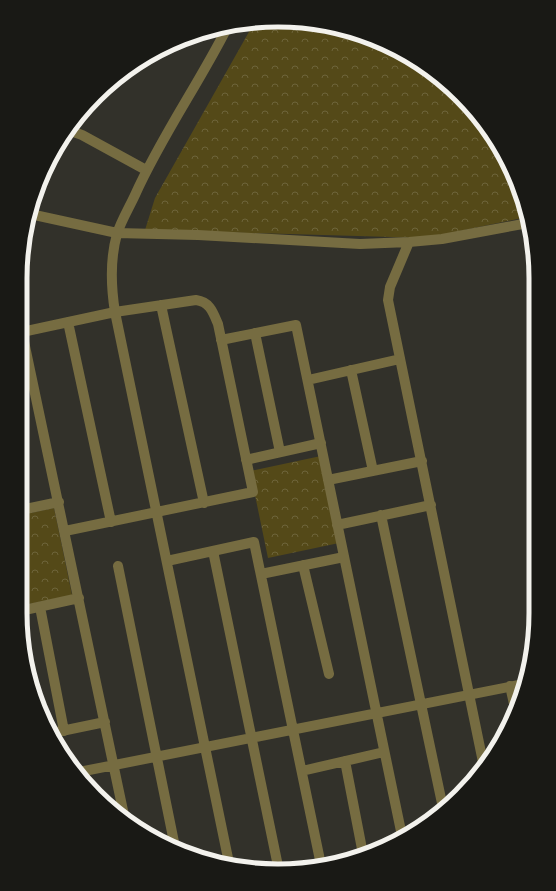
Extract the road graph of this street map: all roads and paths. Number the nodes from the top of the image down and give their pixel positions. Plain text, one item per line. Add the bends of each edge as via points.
1 (224, 33) edge
2 (74, 132) edge
3 (146, 170) junction
4 (35, 215) edge
5 (523, 224) edge
6 (117, 233) junction
7 (409, 242) junction
8 (161, 305) junction
9 (115, 312) junction
10 (68, 322) junction
11 (27, 331) edge
12 (255, 334) junction
13 (221, 340) junction
14 (27, 355) edge
15 (400, 359) junction
16 (351, 370) junction
17 (308, 380) junction
18 (321, 444) junction
19 (280, 452) junction
20 (246, 460) junction
21 (422, 461) junction
22 (373, 471) junction
23 (328, 480) junction
24 (59, 502) junction
25 (204, 502) junction
26 (431, 504) junction
27 (27, 509) edge
28 (157, 512) junction
29 (382, 515) junction
30 (111, 522) junction
31 (337, 525) junction
32 (65, 531) junction
33 (213, 551) junction
34 (344, 557) junction
35 (167, 561) junction
36 (118, 566) dead end
37 (303, 566) junction
38 (261, 574) junction
39 (79, 598) junction
40 (40, 607) junction
41 (27, 610) edge
42 (329, 674) dead end
43 (518, 685) edge
44 (510, 686) junction
45 (470, 694) junction
46 (513, 701) edge
47 (421, 704) junction
48 (376, 713) junction
49 (105, 722) junction
50 (64, 730) junction
51 (293, 730) junction
52 (57, 732) edge
53 (252, 738) junction
54 (205, 747) junction
55 (384, 752) junction
56 (157, 757) junction
57 (482, 758) edge
58 (344, 761) junction
59 (114, 765) junction
60 (83, 771) edge
61 (302, 771) junction
62 (441, 804) edge
63 (123, 810) edge
64 (401, 832) edge
65 (174, 841) edge
66 (362, 850) edge
67 (228, 859) edge
68 (320, 860) edge
69 (278, 864) edge

1 - 3 street
2 - 3 street
3 - 6 street
4 - 6 street
5 - 7 street via 482,233
6 - 7 street via 198,234 360,244
6 - 9 street via 112,262
7 - 15 street via 390,287 388,300
8 - 9 street
8 - 13 street via 204,301 212,308
8 - 25 street
9 - 10 street
9 - 28 street
10 - 11 street
10 - 30 street
12 - 13 street
12 - 17 street via 296,325
12 - 19 street
13 - 20 street
14 - 24 street
15 - 16 street
15 - 21 street
16 - 17 street
16 - 22 street
17 - 18 street
18 - 19 street
18 - 23 street
19 - 20 street
20 - 25 street via 253,492
21 - 22 street
21 - 26 street
22 - 23 street
23 - 31 street
24 - 27 street
24 - 32 street
25 - 28 street
26 - 29 street
26 - 45 street
28 - 30 street
28 - 35 street
29 - 31 street
29 - 47 street
30 - 32 street
31 - 34 street
32 - 39 street
33 - 35 street
33 - 38 street via 254,542
33 - 53 street
34 - 37 street
34 - 48 street
35 - 54 street
36 - 56 street
37 - 38 street
37 - 42 street
38 - 51 street
39 - 40 street
39 - 49 street
40 - 41 street
40 - 50 street
43 - 44 street
44 - 45 street
44 - 46 street
45 - 47 street
45 - 57 street
47 - 48 street
47 - 62 street
48 - 51 street
48 - 55 street
49 - 50 street
49 - 59 street
50 - 52 street
51 - 53 street
51 - 61 street
53 - 54 street
53 - 69 street
54 - 56 street
54 - 67 street
55 - 58 street
55 - 64 street
56 - 59 street
56 - 65 street
58 - 61 street
58 - 66 street
59 - 60 street
59 - 63 street
61 - 68 street

